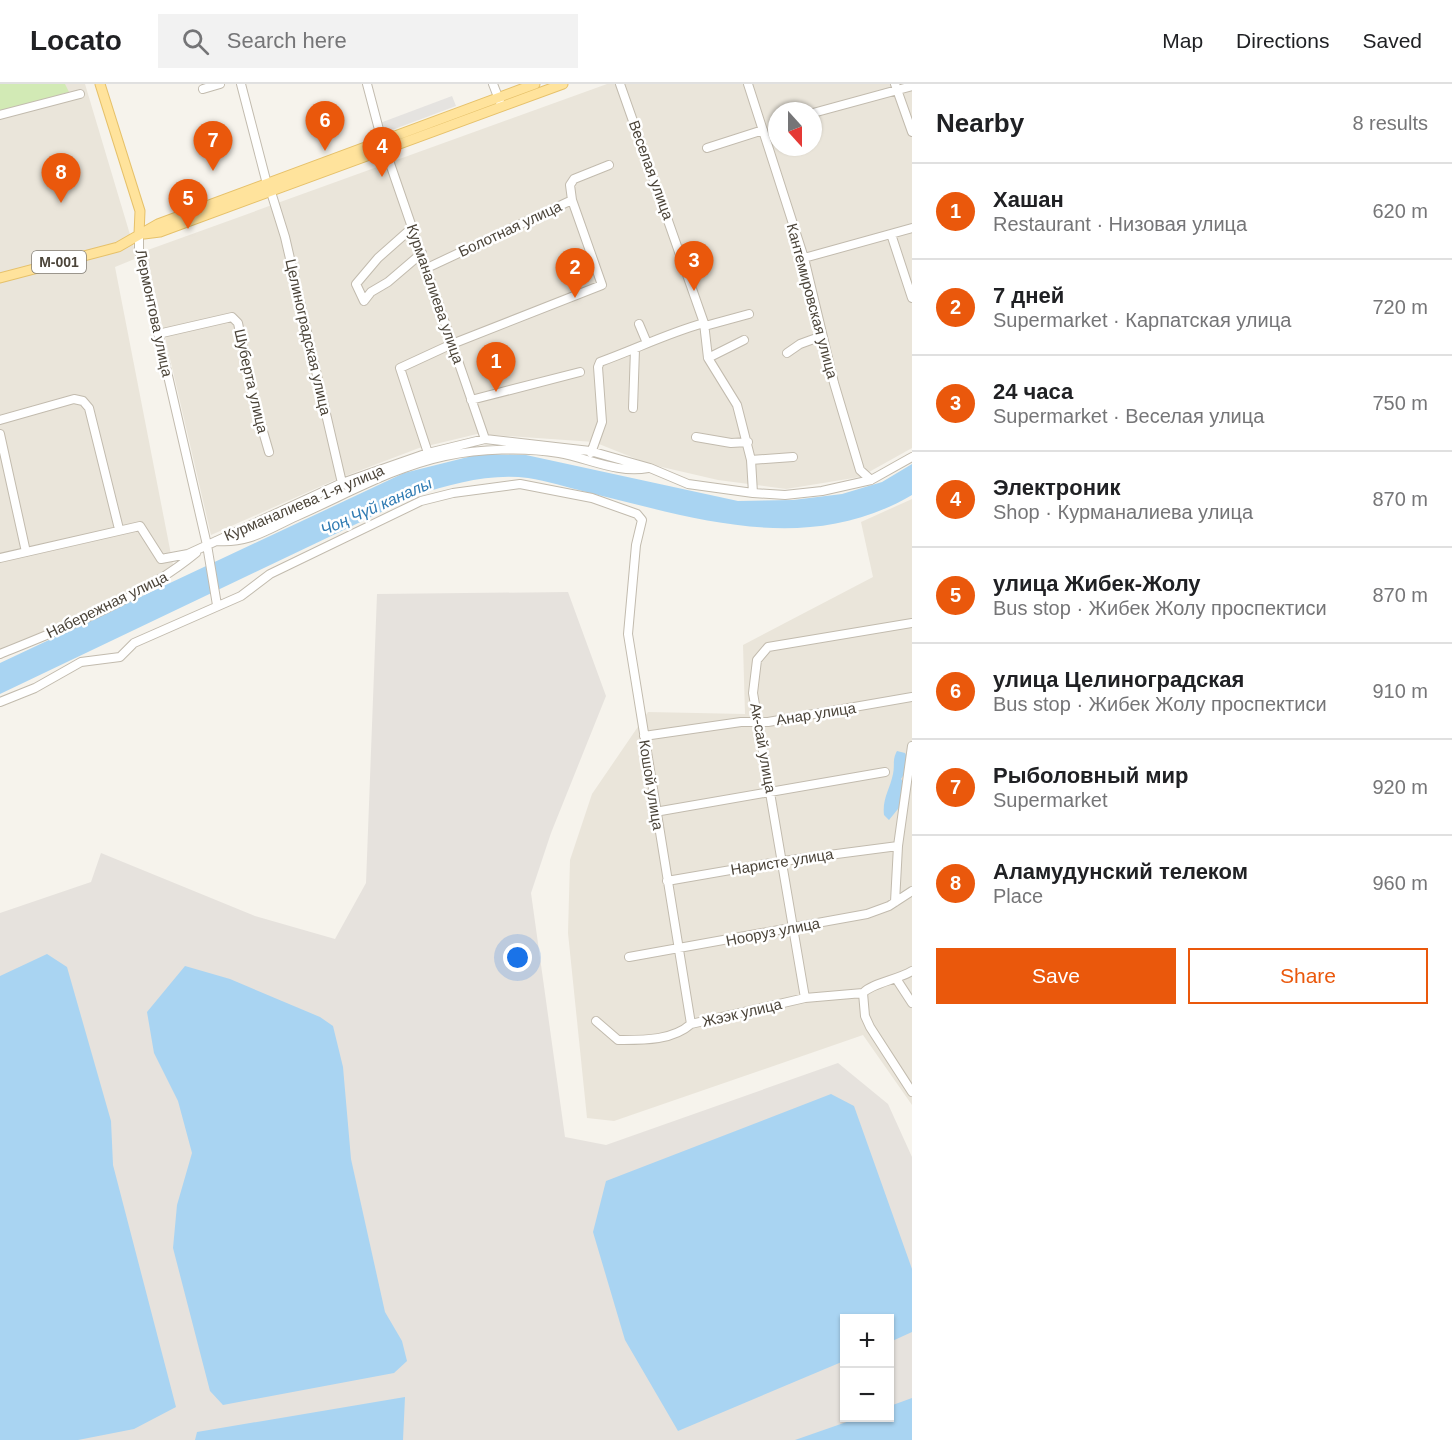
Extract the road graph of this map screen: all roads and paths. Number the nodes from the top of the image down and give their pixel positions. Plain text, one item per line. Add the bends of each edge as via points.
1 (100, 84) edge
2 (220, 84) edge
3 (241, 84) edge
4 (367, 84) edge
5 (493, 84) edge
6 (535, 84) edge
7 (563, 84) edge
8 (620, 84) edge
9 (748, 84) edge
10 (912, 86) edge
11 (896, 87) edge
12 (203, 89) dead end
13 (80, 94) dead end
14 (500, 102) junction
15 (822, 110) edge
16 (0, 116) edge
17 (763, 130) junction
18 (912, 132) edge
19 (384, 145) junction
20 (707, 148) dead end
21 (609, 165) dead end
22 (269, 188) junction
23 (572, 200) junction
24 (413, 227) junction
25 (912, 228) edge
26 (139, 234) junction
27 (891, 234) junction
28 (422, 253) junction
29 (804, 258) junction
30 (427, 268) junction
31 (0, 278) edge
32 (912, 298) edge
33 (748, 314) dead end
34 (639, 324) dead end
35 (705, 325) junction
36 (158, 334) junction
37 (822, 336) junction
38 (744, 340) dead end
39 (647, 343) junction
40 (452, 344) junction
41 (635, 349) junction
42 (787, 353) dead end
43 (708, 358) junction
44 (580, 372) dead end
45 (471, 400) junction
46 (633, 408) dead end
47 (0, 420) edge
48 (0, 434) edge
49 (696, 437) dead end
50 (484, 440) junction
51 (748, 442) junction
52 (499, 450) junction
53 (590, 450) junction
54 (269, 452) dead end
55 (428, 453) junction
56 (793, 457) dead end
57 (912, 457) edge
58 (751, 460) junction
59 (598, 464) junction
60 (650, 468) junction
61 (871, 480) junction
62 (342, 483) junction
63 (355, 491) junction
64 (753, 493) junction
65 (119, 529) junction
66 (216, 541) junction
67 (207, 545) junction
68 (26, 552) junction
69 (0, 558) edge
70 (216, 602) junction
71 (912, 623) edge
72 (0, 654) edge
73 (911, 701) edge
74 (0, 702) edge
75 (758, 722) junction
76 (644, 736) junction
77 (912, 746) edge
78 (885, 772) dead end
79 (771, 792) junction
80 (655, 812) junction
81 (898, 846) junction
82 (783, 861) junction
83 (667, 881) junction
84 (912, 891) edge
85 (895, 902) junction
86 (795, 929) junction
87 (679, 949) junction
88 (628, 957) dead end
89 (912, 970) edge
90 (897, 980) junction
91 (863, 993) junction
92 (805, 998) junction
93 (912, 1003) edge
94 (596, 1021) dead end
95 (692, 1024) junction
96 (912, 1092) edge

1 - 26 main road, Лермонтова улица via 140,212
2 - 12 street
3 - 22 street, Целиноградская улица
4 - 19 street, Курманалиева улица
5 - 14 street
6 - 14 main road, М-001
7 - 14 main road, М-001
8 - 35 street, Веселая улица
9 - 17 street, Кантемировская улица
10 - 11 street
11 - 15 street
11 - 18 street
13 - 16 street
14 - 19 main road, М-001
17 - 20 street
17 - 29 street, Кантемировская улица
19 - 22 main road, М-001
19 - 24 street, Курманалиева улица
21 - 23 street, Болотная улица via 574,179 570,185
22 - 26 main road, М-001 via 158,224
22 - 62 street, Целиноградская улица via 285,237
23 - 30 street, Болотная улица
23 - 40 street via 602,285
24 - 28 street, Курманалиева улица
24 - 28 street via 356,284 364,301
25 - 27 street
26 - 31 main road, М-001 via 118,247
26 - 36 street, Лермонтова улица
27 - 29 street
27 - 32 street
28 - 30 street, Курманалиева улица
29 - 37 street, Кантемировская улица
30 - 40 street, Курманалиева улица
33 - 35 street
34 - 39 street
35 - 39 street via 665,334
35 - 43 street, Веселая улица
36 - 54 street, Шуберта улица via 232,317 238,323
36 - 67 street, Лермонтова улица
37 - 42 street
37 - 61 street, Кантемировская улица via 860,470
38 - 43 street
39 - 41 street
40 - 45 street, Курманалиева улица
40 - 55 street via 400,368
41 - 46 street
41 - 53 street via 600,362 602,422
43 - 51 street, Веселая улица via 738,405
44 - 45 street
45 - 50 street, Курманалиева улица
47 - 65 street via 74,399 83,401 89,408
48 - 68 street
49 - 51 street
50 - 52 street
50 - 53 street, Курманалиева 1-я улица
50 - 55 street, Курманалиева 1-я улица
51 - 58 street, Веселая улица
52 - 59 street via 559,453
52 - 63 street via 445,456 395,471
53 - 59 street
53 - 60 street, Курманалиева 1-я улица
55 - 62 street, Курманалиева 1-я улица
56 - 58 street
57 - 61 street, Курманалиева 1-я улица
58 - 64 street, Веселая улица
59 - 60 street via 637,471
60 - 64 street, Курманалиева 1-я улица via 688,484
61 - 64 street, Курманалиева 1-я улица via 822,491
62 - 63 street
62 - 66 street, Курманалиева 1-я улица
63 - 66 street via 247,541
65 - 67 street via 140,526 161,559 188,554
65 - 68 street
66 - 67 street, Курманалиева 1-я улица
67 - 70 street, Лермонтова улица
67 - 72 street, Набережная улица via 167,577 55,632
68 - 69 street
70 - 74 street via 134,642 120,657 81,662
70 - 76 street, Кошой улица via 241,596 270,574 421,501 520,484 592,498 637,514 642,520 628,634
71 - 75 street, Ак-сай улица via 768,647 761,652 753,673
73 - 75 street, Анар улица
75 - 76 street, Анар улица
75 - 79 street, Ак-сай улица
76 - 80 street, Кошой улица
77 - 81 street
78 - 79 street
79 - 80 street
79 - 82 street, Ак-сай улица
80 - 83 street, Кошой улица
81 - 82 street, Наристе улица
81 - 85 street
82 - 83 street, Наристе улица
82 - 86 street, Ак-сай улица
83 - 87 street, Кошой улица
84 - 85 street, Нооруз улица
85 - 86 street, Нооруз улица via 867,914
86 - 87 street, Нооруз улица
86 - 92 street, Ак-сай улица
87 - 88 street, Нооруз улица
87 - 95 street, Кошой улица
89 - 90 street, Жээк улица
90 - 91 street, Жээк улица via 869,987
90 - 93 street
91 - 92 street, Жээк улица
91 - 96 street via 870,1028
92 - 95 street, Жээк улица
94 - 95 street, Жээк улица via 618,1040 647,1040 683,1031

